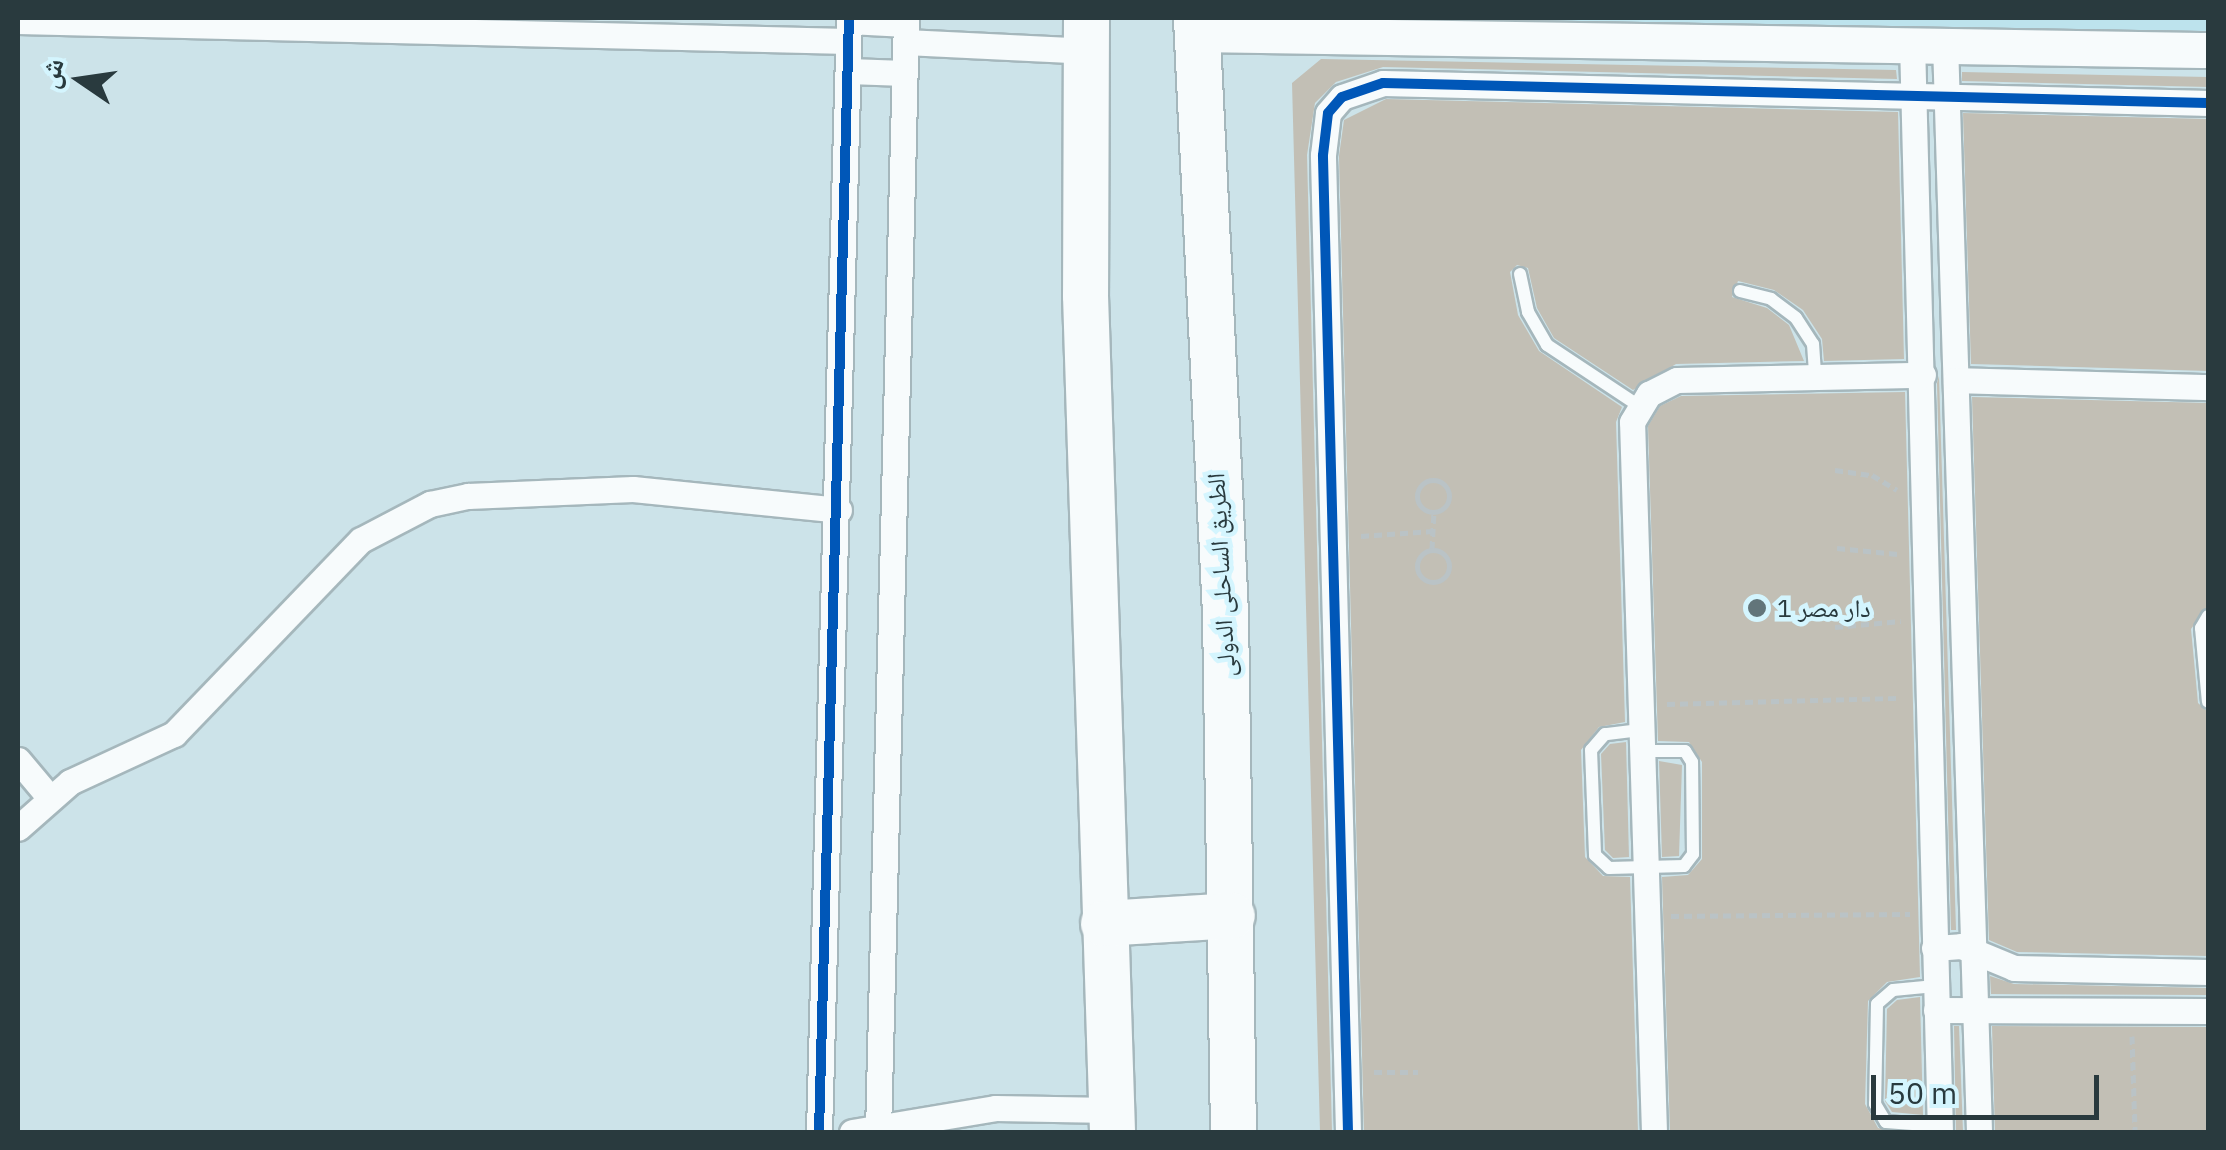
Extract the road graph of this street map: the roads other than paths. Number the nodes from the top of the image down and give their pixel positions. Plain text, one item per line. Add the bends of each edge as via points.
1 (18, 21) edge
2 (1197, 26) edge
3 (849, 27) edge
4 (906, 28) edge
5 (1086, 34) edge
6 (1929, 43) junction
7 (2208, 50) edge
8 (848, 71) junction
9 (904, 74) junction
10 (1914, 96) junction
11 (1947, 97) junction
12 (2208, 103) edge
13 (1520, 274) dead end
14 (1740, 291) dead end
15 (1923, 374) junction
16 (1816, 376) junction
17 (1956, 380) junction
18 (2208, 387) edge
19 (1639, 406) junction
20 (839, 510) junction
21 (2208, 616) edge
22 (2208, 702) edge
23 (1640, 729) junction
24 (18, 760) edge
25 (49, 796) junction
26 (18, 828) edge
27 (1645, 868) junction
28 (1232, 915) junction
29 (1103, 924) junction
30 (1934, 948) junction
31 (1974, 951) junction
32 (2208, 972) edge
33 (1936, 998) junction
34 (1976, 1010) junction
35 (2208, 1011) edge
36 (1112, 1121) edge
37 (878, 1129) edge
38 (1940, 1129) edge
39 (819, 1132) edge
40 (852, 1132) edge
41 (1232, 1132) edge
42 (1348, 1132) edge
43 (1654, 1132) edge
44 (1978, 1132) edge

1 - 3 street
2 - 6 street
2 - 28 highway, الطريق الساحلى الدولى
3 - 4 street
3 - 8 street
4 - 5 street
4 - 9 street
5 - 29 highway via 1085,295
6 - 7 street
6 - 10 street
6 - 11 street
8 - 9 street
8 - 20 street
9 - 37 street
10 - 11 street
10 - 15 street
10 - 42 street via 1382,84 1342,97 1328,113 1323,155
11 - 12 street
11 - 17 street
13 - 19 lane via 1528,312 1548,345
14 - 16 lane via 1771,299 1796,318 1813,344
15 - 16 street
15 - 30 street
16 - 19 street via 1677,380
17 - 18 street
17 - 31 street
19 - 23 street via 1630,440
20 - 25 street via 633,489 468,496 430,504 361,540 174,734
20 - 39 street
21 - 22 lane via 2201,628
23 - 27 street
23 - 27 lane via 1685,751 1692,762 1690,861
23 - 27 lane via 1597,740 1590,777 1595,855 1609,868
24 - 25 street
25 - 26 street
27 - 43 street
28 - 29 highway
28 - 41 highway, الطريق الساحلى الدولى
29 - 36 highway
30 - 31 street
30 - 33 street
31 - 32 street via 2014,968
31 - 34 street
33 - 34 street
33 - 38 street
33 - 38 lane via 1893,990 1877,1004 1876,1104 1886,1122
34 - 35 street
34 - 44 street
36 - 37 street via 995,1108
37 - 40 street

